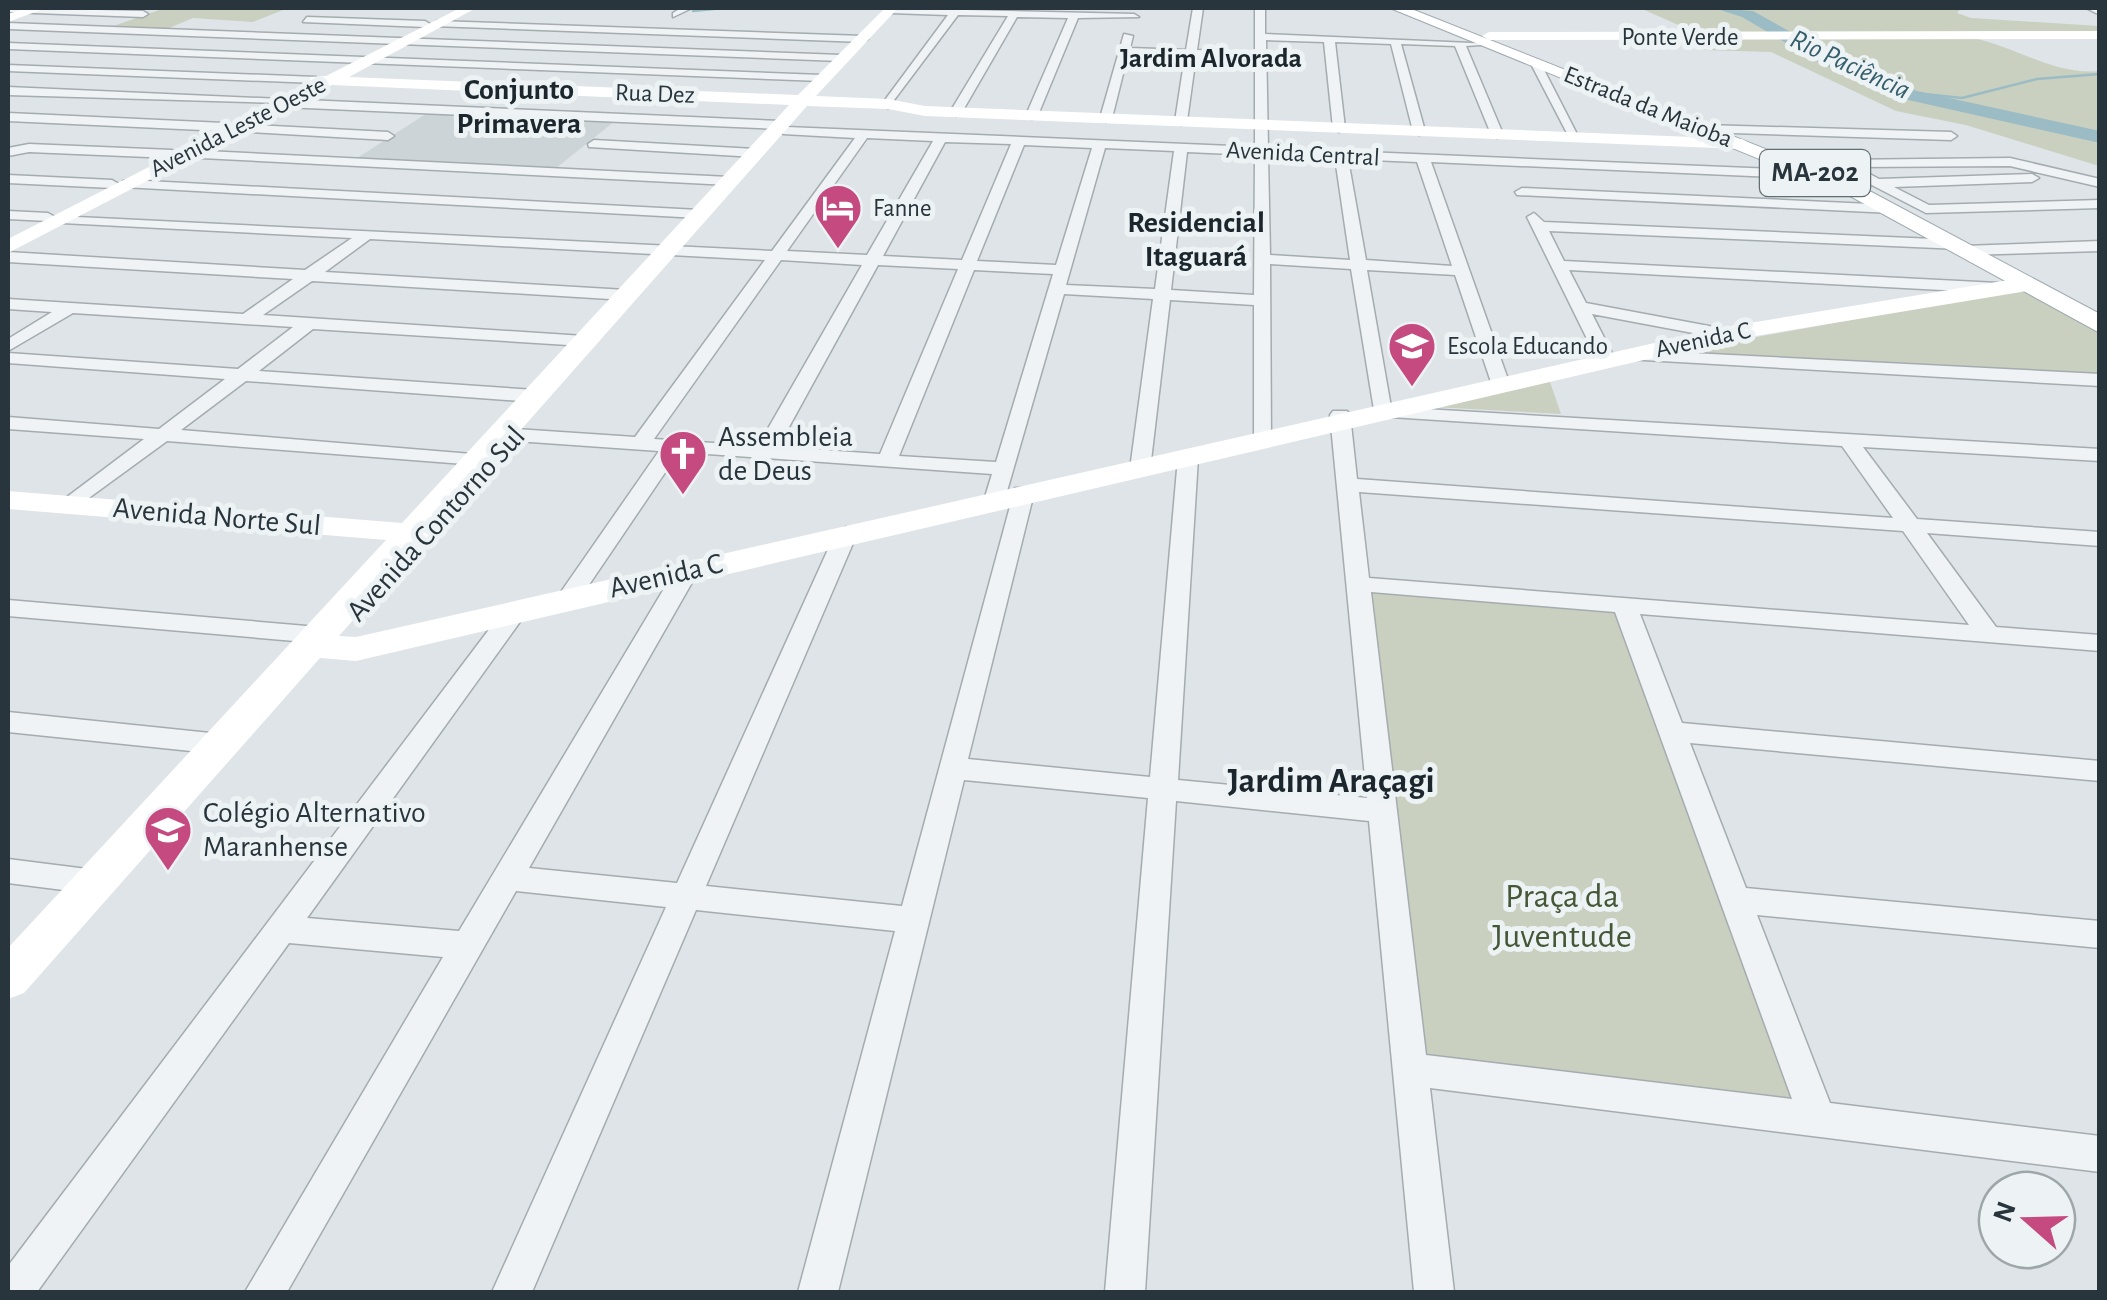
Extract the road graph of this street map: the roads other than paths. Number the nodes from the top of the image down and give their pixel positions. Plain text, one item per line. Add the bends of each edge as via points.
1 (36, 8) edge
2 (457, 8) edge
3 (474, 8) edge
4 (1198, 8) edge
5 (1397, 8) edge
6 (2091, 8) edge
7 (8, 9) edge
8 (891, 9) edge
9 (691, 12) edge
10 (955, 12) junction
11 (1135, 12) edge
12 (2100, 12) edge
13 (143, 14) dead end
14 (1014, 14) junction
15 (658, 15) dead end
16 (1074, 16) junction
17 (8, 18) edge
18 (435, 18) edge
19 (752, 18) dead end
20 (2075, 18) dead end
21 (307, 20) dead end
22 (1279, 20) dead end
23 (1261, 21) edge
24 (2100, 24) edge
25 (1406, 25) dead end
26 (8, 26) edge
27 (867, 28) junction
28 (692, 33) junction
29 (732, 34) junction
30 (2100, 36) edge
31 (1329, 39) junction
32 (1396, 41) junction
33 (397, 42) junction
34 (1486, 42) junction
35 (8, 46) edge
36 (640, 50) junction
37 (1124, 51) junction
38 (668, 52) junction
39 (1191, 53) junction
40 (1261, 55) junction
41 (841, 58) junction
42 (362, 60) junction
43 (8, 68) edge
44 (600, 69) junction
45 (614, 70) junction
46 (151, 73) junction
47 (322, 80) junction
48 (568, 90) junction
49 (8, 91) edge
50 (813, 93) junction
51 (101, 95) junction
52 (278, 103) junction
53 (888, 104) junction
54 (430, 110) junction
55 (956, 112) junction
56 (536, 114) junction
57 (1032, 115) junction
58 (8, 117) edge
59 (626, 118) junction
60 (1106, 118) junction
61 (46, 119) junction
62 (1181, 121) junction
63 (1262, 124) junction
64 (230, 128) junction
65 (784, 128) junction
66 (1340, 128) junction
67 (1705, 129) junction
68 (1419, 131) junction
69 (864, 134) junction
70 (1502, 134) junction
71 (388, 136) junction
72 (1951, 136) dead end
73 (1575, 137) junction
74 (941, 138) junction
75 (1018, 141) junction
76 (594, 144) junction
77 (1742, 144) junction
78 (1099, 145) junction
79 (1181, 148) junction
80 (8, 152) edge
81 (1262, 152) junction
82 (755, 153) junction
83 (179, 154) junction
84 (1341, 155) junction
85 (1423, 159) junction
86 (345, 162) junction
87 (1513, 163) junction
88 (461, 168) junction
89 (1826, 171) junction
90 (559, 173) junction
91 (2071, 176) junction
92 (8, 179) edge
93 (729, 181) junction
94 (2100, 183) edge
95 (120, 184) junction
96 (1878, 184) junction
97 (1522, 192) junction
98 (416, 200) junction
99 (2100, 204) edge
100 (1892, 209) junction
101 (699, 214) junction
102 (8, 215) edge
103 (55, 218) junction
104 (1539, 226) junction
105 (367, 234) junction
106 (8, 238) edge
107 (2100, 246) edge
108 (8, 247) edge
109 (1962, 248) junction
110 (674, 250) junction
111 (777, 255) junction
112 (8, 257) edge
113 (1263, 259) junction
114 (873, 260) junction
115 (968, 265) junction
116 (1360, 265) junction
117 (1559, 265) junction
118 (1062, 270) junction
119 (1461, 271) junction
120 (309, 275) junction
121 (1920, 282) junction
122 (2026, 284) junction
123 (1998, 288) junction
124 (1057, 289) junction
125 (626, 294) junction
126 (1162, 294) junction
127 (1960, 295) junction
128 (1263, 300) junction
129 (8, 304) edge
130 (1580, 306) junction
131 (70, 308) junction
132 (246, 319) junction
133 (310, 324) junction
134 (2100, 325) edge
135 (1726, 334) junction
136 (584, 342) junction
137 (8, 346) edge
138 (8, 358) edge
139 (1620, 358) junction
140 (242, 375) junction
141 (2100, 380) edge
142 (1501, 385) junction
143 (534, 396) junction
144 (1382, 412) junction
145 (1341, 418) junction
146 (8, 423) edge
147 (516, 434) junction
148 (163, 435) junction
149 (1264, 436) junction
150 (1848, 440) junction
151 (641, 444) junction
152 (673, 446) junction
153 (765, 452) junction
154 (2100, 454) edge
155 (1188, 458) junction
156 (477, 459) junction
157 (886, 461) junction
158 (1140, 465) junction
159 (1348, 485) junction
160 (1007, 487) junction
161 (8, 500) edge
162 (71, 506) junction
163 (8, 510) edge
164 (1910, 525) junction
165 (846, 534) junction
166 (414, 538) junction
167 (2100, 539) edge
168 (686, 572) junction
169 (1358, 584) junction
170 (568, 599) junction
171 (1624, 604) junction
172 (8, 608) edge
173 (515, 612) junction
174 (1988, 634) junction
175 (318, 643) junction
176 (2100, 643) edge
177 (8, 722) edge
178 (1672, 732) junction
179 (220, 744) junction
180 (952, 768) junction
181 (2100, 771) edge
182 (1162, 789) junction
183 (1383, 811) junction
184 (8, 871) edge
185 (506, 878) junction
186 (95, 882) junction
187 (686, 897) junction
188 (1736, 900) junction
189 (913, 920) junction
190 (281, 929) junction
191 (2100, 935) edge
192 (468, 946) junction
193 (8, 979) edge
194 (8, 1009) edge
195 (1410, 1068) junction
196 (1818, 1120) junction
197 (2100, 1154) edge
198 (13, 1292) edge
199 (265, 1292) edge
200 (512, 1292) edge
201 (818, 1292) edge
202 (1125, 1292) edge
203 (1434, 1292) edge

1 - 7 street
1 - 13 street
1 - 17 main road
2 - 18 main road, Avenida Leste Oeste
3 - 18 main road, Avenida Leste Oeste
4 - 39 street
5 - 34 main road, Estrada da Maioba / MA-202
6 - 12 street
8 - 10 street
8 - 27 main road, Avenida Contorno Sul
9 - 15 street
10 - 14 street
10 - 53 street
11 - 16 street
11 - 37 street
14 - 16 street
14 - 55 street
16 - 57 street
18 - 21 street
18 - 28 street
18 - 33 main road, Avenida Leste Oeste
19 - 29 street
20 - 24 main road
22 - 23 street
23 - 31 street
23 - 40 street
25 - 34 street
26 - 33 street
27 - 29 street
27 - 41 main road, Avenida Contorno Sul
27 - 50 main road, Avenida Contorno Sul via 864,46
28 - 29 street
28 - 38 street
30 - 34 main road, Ponte Verde via 1536,36
31 - 32 street
31 - 66 street
32 - 34 street
32 - 68 street
33 - 36 street
33 - 42 main road, Avenida Leste Oeste
34 - 67 main road, Estrada da Maioba / MA-202
34 - 70 street
34 - 73 street
35 - 42 street
36 - 38 street
36 - 45 street
37 - 39 street
37 - 60 street
38 - 41 street
39 - 40 street
39 - 62 street
40 - 63 street
41 - 50 main road, Avenida Contorno Sul
42 - 44 street
42 - 47 main road, Avenida Leste Oeste
43 - 46 street, Rua Dez
44 - 45 street
44 - 48 street
45 - 50 street
46 - 47 street, Rua Dez
46 - 51 street
47 - 48 main road, Rua Dez
47 - 52 main road, Avenida Leste Oeste
48 - 50 main road, Rua Dez
48 - 56 street
49 - 51 street, Avenida Central
50 - 53 main road, Avenida Central
50 - 65 main road, Avenida Contorno Sul
51 - 52 street, Avenida Central
51 - 61 street
52 - 54 street, Avenida Central
52 - 64 main road, Avenida Leste Oeste
53 - 55 main road, Avenida Central
54 - 56 street, Avenida Central
54 - 71 street
55 - 57 main road, Avenida Central
56 - 59 street, Avenida Central
57 - 60 main road, Avenida Central
58 - 61 street
59 - 65 street, Avenida Central
59 - 76 street
60 - 62 main road, Avenida Central
61 - 64 street
62 - 63 main road, Avenida Central
63 - 66 main road, Avenida Central
63 - 81 street
64 - 71 street
64 - 83 main road, Avenida Leste Oeste
65 - 69 street, Avenida Central
65 - 82 main road, Avenida Contorno Sul
65 - 110 main road, Avenida Contorno Sul
66 - 68 main road, Avenida Central
67 - 72 street
67 - 77 main road, Estrada da Maioba / MA-202
68 - 70 main road, Avenida Central
69 - 74 street, Avenida Central
69 - 111 street
70 - 73 main road, Avenida Central
70 - 87 street
71 - 86 street
73 - 77 main road, Avenida Central
74 - 75 street, Avenida Central
74 - 114 street
75 - 78 street, Avenida Central
75 - 115 street
76 - 82 street
76 - 90 street
77 - 89 main road, Estrada da Maioba / MA-202
78 - 79 street, Avenida Central
78 - 118 street
79 - 81 street, Avenida Central
79 - 126 street
80 - 83 street
81 - 84 street, Avenida Central
81 - 113 street
82 - 93 main road, Avenida Contorno Sul
83 - 86 street
83 - 95 main road, Avenida Leste Oeste
84 - 85 street, Avenida Central
84 - 116 street
85 - 87 street, Avenida Central
85 - 119 street
86 - 88 street
87 - 89 street, Avenida Central
87 - 97 street
88 - 90 street
88 - 98 street
89 - 91 street, Avenida Central via 1988,161
89 - 96 street
89 - 100 main road, Estrada da Maioba / MA-202
90 - 93 street
91 - 94 street
91 - 96 street
92 - 95 street
93 - 101 main road, Avenida Contorno Sul
95 - 98 street
95 - 103 main road, Avenida Leste Oeste
96 - 99 street via 1926,210
97 - 100 street
97 - 104 street
98 - 101 street
98 - 105 street
100 - 109 main road, Estrada da Maioba / MA-202
101 - 110 main road, Avenida Contorno Sul
102 - 103 street
103 - 105 street
103 - 106 main road, Avenida Leste Oeste
103 - 108 main road, Avenida Leste Oeste
104 - 109 street
104 - 117 street
105 - 110 street
105 - 120 street
107 - 109 street
109 - 122 main road, Estrada da Maioba / MA-202
110 - 111 street
110 - 125 main road, Avenida Contorno Sul
110 - 147 main road, Avenida Contorno Sul
111 - 114 street
111 - 151 street
112 - 120 street
113 - 116 street
113 - 128 street
114 - 115 street
114 - 153 street
115 - 118 street
115 - 157 street
116 - 119 street
116 - 144 street
117 - 121 street
117 - 130 street
118 - 124 street
119 - 142 street
120 - 125 street
120 - 132 street
121 - 123 street
121 - 127 street
122 - 123 main road, Avenida C
122 - 134 main road, Estrada da Maioba / MA-202
123 - 127 main road, Avenida C
124 - 126 street
124 - 160 street
125 - 136 main road, Avenida Contorno Sul
126 - 128 street
126 - 158 street
127 - 135 main road, Avenida C
128 - 149 street
129 - 131 street
130 - 135 street
130 - 139 street
131 - 132 street
131 - 137 street
132 - 133 street
133 - 136 street
133 - 140 street
135 - 139 main road, Avenida C
136 - 143 main road, Avenida Contorno Sul
138 - 140 street
139 - 141 street
139 - 142 main road, Avenida C
140 - 143 street
140 - 148 street
142 - 144 main road, Avenida C
143 - 156 main road, Avenida Contorno Sul
144 - 145 main road, Avenida C
144 - 150 street
145 - 149 main road, Avenida C
145 - 159 street
146 - 148 street
147 - 151 street
147 - 166 main road, Avenida Contorno Sul
148 - 156 street
148 - 162 street
149 - 155 main road, Avenida C
149 - 158 main road, Avenida C
150 - 154 street
150 - 164 street
151 - 152 street
152 - 153 street
152 - 170 street
153 - 157 street
155 - 158 main road, Avenida C
155 - 182 street
156 - 166 main road, Avenida Contorno Sul
157 - 160 street
158 - 160 main road, Avenida C
159 - 164 street
159 - 169 street
160 - 165 main road, Avenida C
160 - 180 street
161 - 162 main road, Avenida Norte Sul
162 - 166 main road, Avenida Norte Sul
163 - 166 main road, Avenida Norte Sul
164 - 167 street
164 - 174 street
165 - 168 main road, Avenida C
165 - 187 street
166 - 175 main road, Avenida Contorno Sul
168 - 170 main road, Avenida C
168 - 185 street
169 - 171 street
169 - 183 street
170 - 173 main road, Avenida C
171 - 174 street
171 - 178 street
172 - 175 street
173 - 175 main road, Avenida C via 356,649
173 - 190 street
174 - 176 street
175 - 179 main road, Avenida Contorno Sul
175 - 194 main road, Avenida Contorno Sul
177 - 179 street
178 - 181 street
178 - 188 street
179 - 186 main road, Avenida Contorno Sul
180 - 182 street
180 - 189 street
182 - 183 street
182 - 202 street
183 - 195 street
184 - 186 street
185 - 187 street
185 - 192 street
186 - 193 main road, Avenida Contorno Sul
187 - 189 street
187 - 200 street
188 - 191 street
188 - 196 street
189 - 201 street
190 - 192 street
190 - 198 street
192 - 199 street
195 - 196 street
195 - 203 street
196 - 197 street

